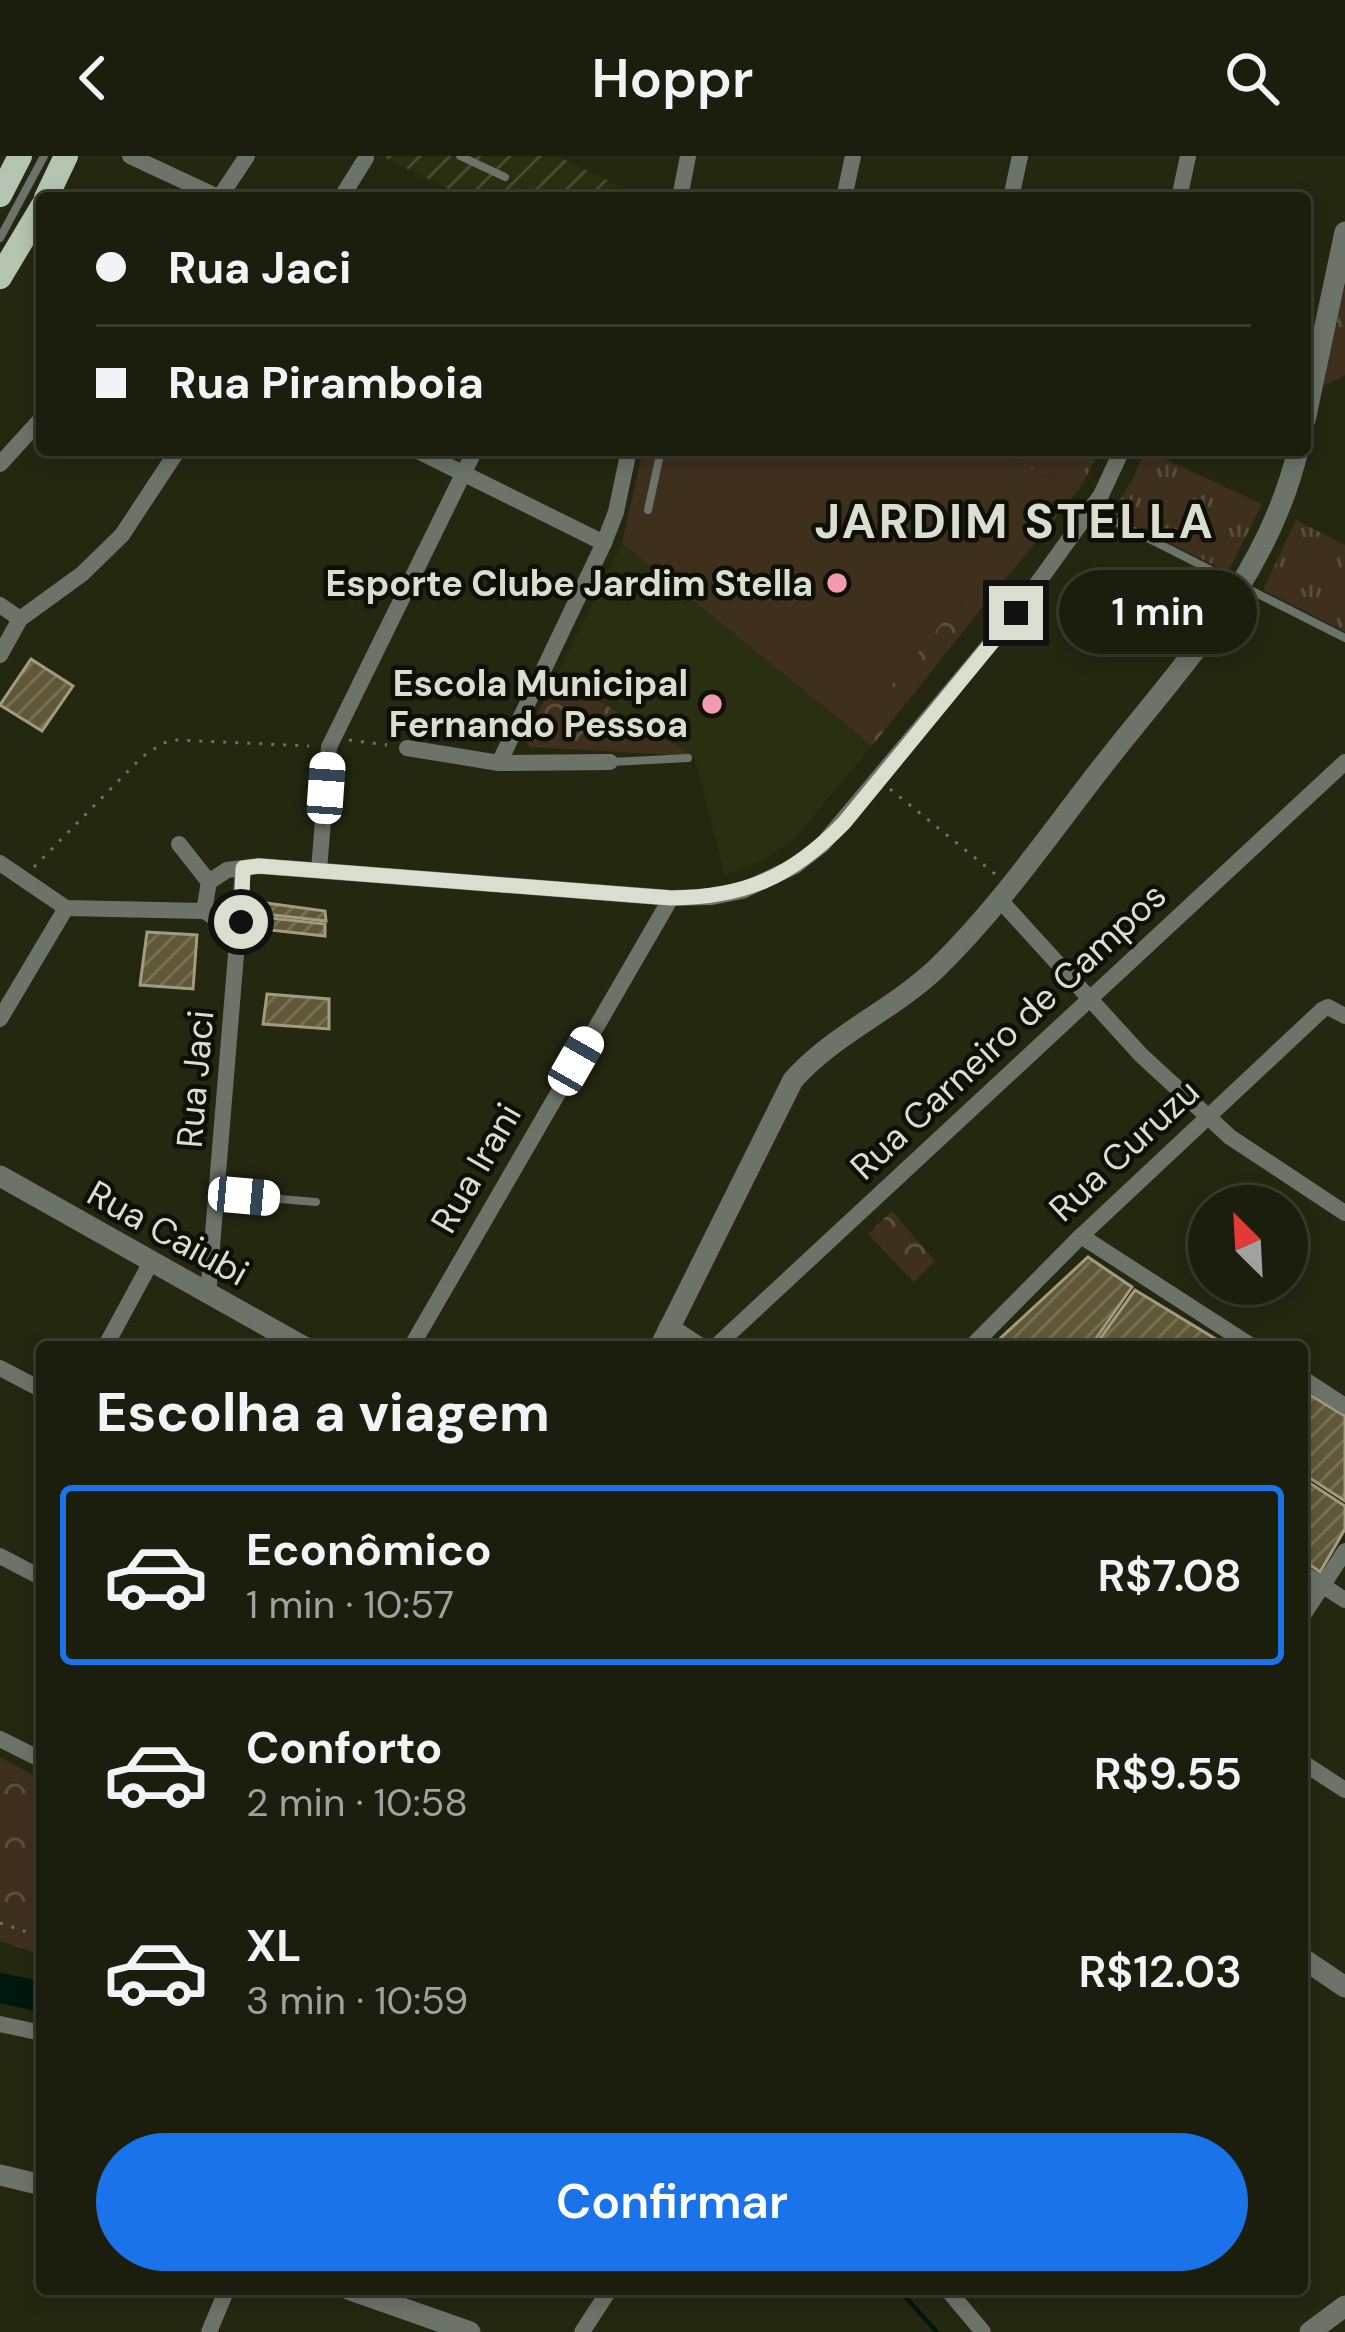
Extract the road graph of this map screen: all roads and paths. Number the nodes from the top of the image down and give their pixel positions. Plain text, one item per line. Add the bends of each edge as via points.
1 (20, 156) edge
2 (44, 156) edge
3 (66, 156) edge
4 (130, 156) edge
5 (247, 156) edge
6 (460, 156) edge
7 (688, 156) edge
8 (853, 156) edge
9 (1020, 156) edge
10 (1188, 156) edge
11 (367, 157) edge
12 (505, 177) dead end
13 (49, 192) edge
14 (207, 192) edge
15 (224, 192) edge
16 (345, 192) edge
17 (681, 192) edge
18 (845, 192) edge
19 (1012, 192) edge
20 (1180, 192) edge
21 (0, 195) edge
22 (36, 216) edge
23 (1345, 232) edge
24 (0, 238) edge
25 (0, 277) edge
26 (1311, 392) edge
27 (36, 425) edge
28 (174, 456) edge
29 (429, 456) edge
30 (472, 456) edge
31 (628, 456) edge
32 (660, 456) edge
33 (1120, 456) edge
34 (1296, 456) edge
35 (0, 464) edge
36 (464, 472) junction
37 (1090, 509) junction
38 (648, 510) dead end
39 (604, 543) junction
40 (1242, 586) junction
41 (0, 605) edge
42 (20, 620) junction
43 (1345, 638) edge
44 (0, 655) edge
45 (331, 742) junction
46 (407, 748) joint
47 (688, 758) dead end
48 (610, 762) joint
49 (1345, 762) edge
50 (500, 763) junction
51 (880, 781) junction
52 (179, 844) dead end
53 (0, 863) edge
54 (243, 868) junction
55 (320, 870) junction
56 (23, 879) junction
57 (208, 882) junction
58 (1005, 893) junction
59 (671, 898) junction
60 (66, 908) junction
61 (204, 910) junction
62 (241, 922) junction
63 (1092, 1000) junction
64 (1345, 1016) edge
65 (0, 1019) edge
66 (1208, 1116) junction
67 (0, 1176) edge
68 (218, 1194) junction
69 (316, 1202) dead end
70 (1345, 1213) edge
71 (1081, 1236) junction
72 (150, 1264) junction
73 (208, 1294) junction
74 (108, 1341) edge
75 (293, 1341) edge
76 (414, 1341) edge
77 (663, 1341) edge
78 (722, 1341) edge
79 (977, 1341) edge
80 (1244, 1341) edge
81 (0, 1369) edge
82 (1308, 1382) edge
83 (36, 1387) edge
84 (1345, 1406) edge
85 (1345, 1551) edge
86 (0, 1556) edge
87 (36, 1575) edge
88 (1308, 1576) edge
89 (1322, 1586) junction
90 (1345, 1600) edge
91 (1308, 1607) edge
92 (0, 1739) edge
93 (36, 1757) edge
94 (1308, 1766) edge
95 (1345, 1790) edge
96 (0, 1923) edge
97 (36, 1935) edge
98 (1308, 1962) edge
99 (1345, 1987) edge
100 (0, 2024) edge
101 (36, 2032) edge
102 (0, 2175) edge
103 (36, 2184) edge
104 (224, 2295) edge
105 (365, 2295) edge
106 (606, 2295) edge
107 (951, 2295) edge
108 (1345, 2306) edge
109 (1321, 2329) edge
110 (209, 2332) edge
111 (470, 2332) edge
112 (583, 2332) edge
113 (983, 2332) edge

1 - 21 main road
2 - 24 lane
3 - 13 main road
4 - 14 street
5 - 15 street
6 - 12 lane
7 - 17 street
8 - 18 street
9 - 19 street
10 - 20 street
11 - 16 street
22 - 25 main road
23 - 26 street
27 - 35 street
28 - 42 street via 106,554
29 - 36 street
30 - 36 street
31 - 39 street
32 - 38 lane
33 - 37 street
34 - 40 street via 1276,522
36 - 39 street
36 - 45 street
37 - 40 lane
37 - 51 street
39 - 50 street
40 - 43 lane
40 - 58 street
41 - 42 street
42 - 44 street
45 - 46 path
45 - 55 street
45 - 56 path via 163,743
46 - 50 street
47 - 48 lane
48 - 50 street
49 - 63 street, Rua Carneiro de Campos
51 - 58 path
51 - 59 street via 795,866 742,891
52 - 57 street
53 - 56 street
54 - 55 street
54 - 57 street
54 - 62 street, Rua Jaci
55 - 59 street
56 - 60 street
57 - 61 street
58 - 63 street
58 - 77 street via 933,972 824,1048 793,1080
59 - 76 street, Rua Irani
60 - 61 street
60 - 65 street
61 - 62 street
62 - 68 street, Rua Jaci
63 - 66 street
63 - 78 street, Rua Carneiro de Campos
64 - 66 street, Rua Curuzu via 1328,1007
66 - 70 street
66 - 71 street, Rua Curuzu
67 - 72 street, Rua Caiubi
68 - 69 lane
68 - 73 street, Rua Jaci
71 - 79 street, Rua Curuzu
71 - 80 street
72 - 73 street, Rua Caiubi
72 - 74 street
73 - 75 street, Rua Caiubi
81 - 83 street
82 - 84 street
85 - 89 street
86 - 87 street
88 - 89 street
89 - 90 street
89 - 91 street
92 - 93 street
94 - 95 street
96 - 97 path
98 - 99 street
100 - 101 street
102 - 103 street
104 - 110 street
105 - 111 street
106 - 112 street
107 - 113 street
108 - 109 street

